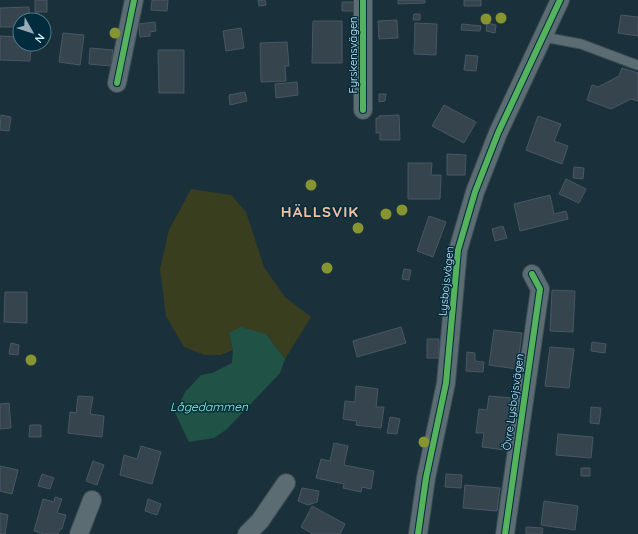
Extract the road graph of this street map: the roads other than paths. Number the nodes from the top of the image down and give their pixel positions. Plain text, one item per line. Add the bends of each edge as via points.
1 (134, 0) edge
2 (363, 0) edge
3 (560, 0) edge
4 (544, 37) junction
5 (637, 65) dead end
6 (117, 83) dead end
7 (363, 110) dead end
8 (532, 274) dead end
9 (286, 483) dead end
10 (92, 500) dead end
11 (79, 534) edge
12 (247, 534) edge
13 (418, 534) edge
14 (505, 534) edge

1 - 6 street
2 - 7 street, Fyrskensvägen
3 - 4 street, Lysbojsvägen
4 - 5 lane via 581,44
4 - 13 street, Lysbojsvägen via 498,133 475,192 458,250 446,383 426,478
8 - 14 street, Övre Lysbojsvägen via 540,289
9 - 12 street via 260,521
10 - 11 street

